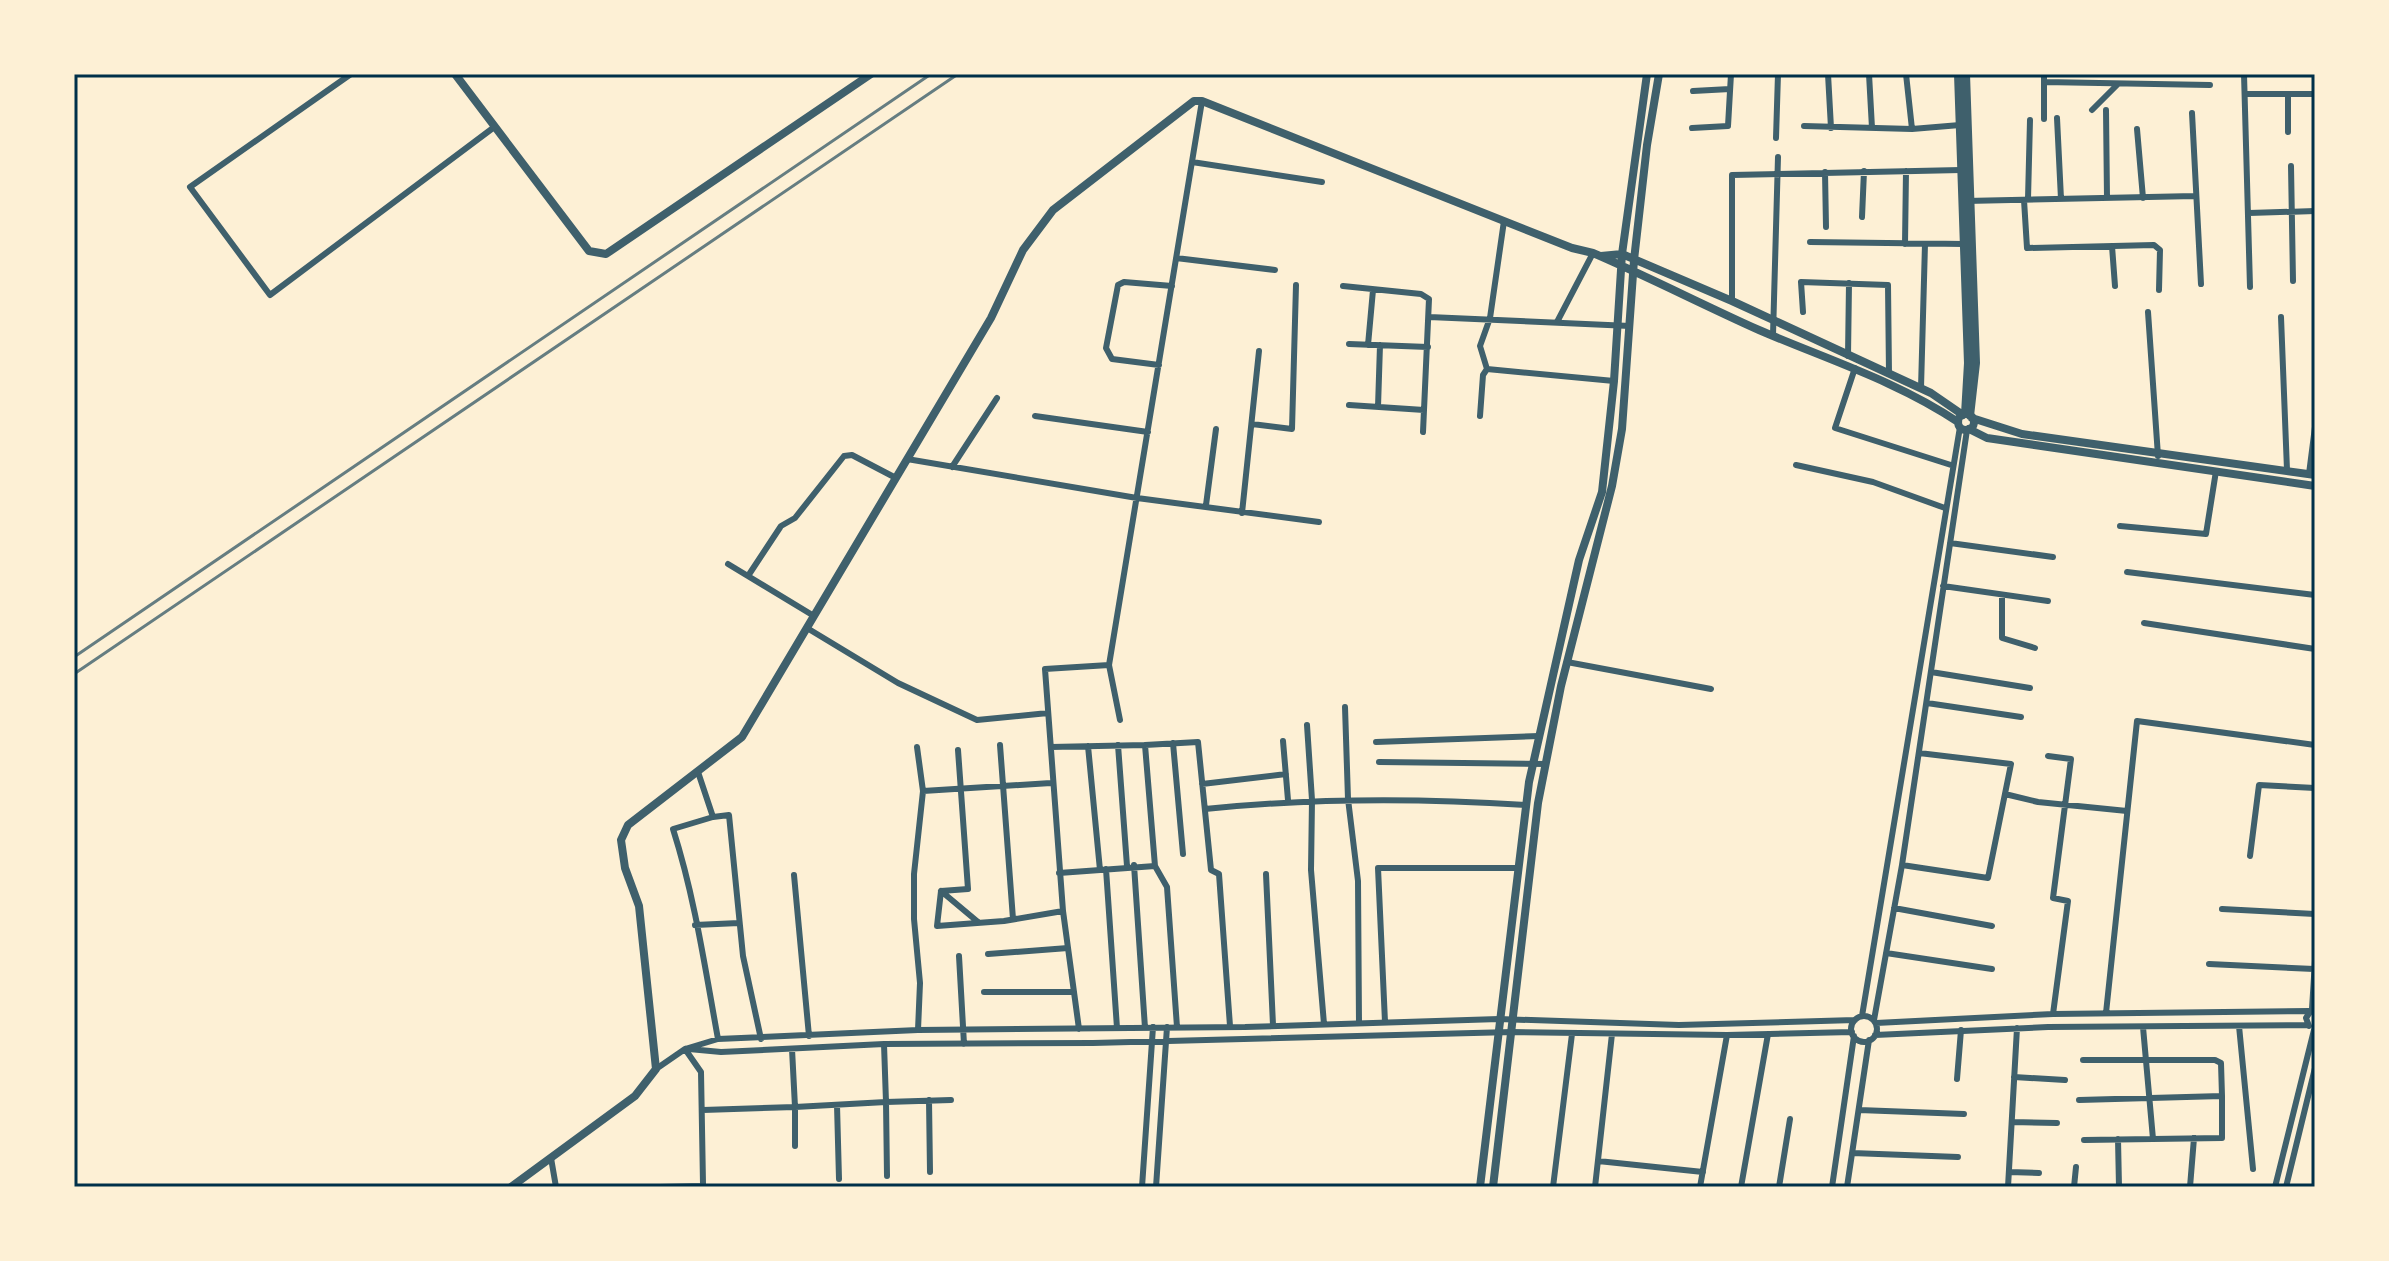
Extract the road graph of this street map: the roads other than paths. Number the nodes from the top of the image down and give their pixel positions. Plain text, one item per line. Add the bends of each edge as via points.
1 (351, 74) edge
2 (455, 74) edge
3 (871, 74) edge
4 (1647, 74) edge
5 (1659, 74) edge
6 (1731, 74) edge
7 (1778, 74) edge
8 (1828, 74) edge
9 (1869, 74) edge
10 (1906, 74) edge
11 (1958, 74) edge
12 (1966, 74) edge
13 (2244, 74) edge
14 (2044, 78) edge
15 (2118, 84) junction
16 (2210, 85) dead end
17 (1730, 89) junction
18 (1693, 91) dead end
19 (2245, 94) junction
20 (2288, 94) junction
21 (2315, 94) edge
22 (1202, 101) junction
23 (2092, 110) dead end
24 (2106, 110) dead end
25 (2192, 113) dead end
26 (2057, 118) dead end
27 (2044, 119) dead end
28 (2030, 120) dead end
29 (1960, 125) junction
30 (1804, 126) dead end
31 (493, 128) junction
32 (1692, 128) dead end
33 (1831, 128) junction
34 (1872, 128) junction
35 (1912, 129) junction
36 (2137, 129) dead end
37 (2288, 132) dead end
38 (1776, 138) dead end
39 (1778, 157) dead end
40 (1192, 162) junction
41 (2291, 166) dead end
42 (1961, 170) junction
43 (1777, 171) junction
44 (1864, 171) junction
45 (1906, 171) junction
46 (1825, 172) junction
47 (1322, 182) dead end
48 (2195, 196) junction
49 (2107, 198) junction
50 (2143, 198) junction
51 (2026, 199) junction
52 (2061, 199) junction
53 (1966, 201) junction
54 (2315, 211) edge
55 (2291, 212) junction
56 (2249, 213) junction
57 (1862, 217) dead end
58 (1504, 221) junction
59 (1826, 227) dead end
60 (1810, 242) dead end
61 (1905, 244) junction
62 (1925, 244) junction
63 (1964, 244) junction
64 (2112, 246) junction
65 (1596, 254) junction
66 (1622, 254) junction
67 (1176, 258) junction
68 (1634, 260) junction
69 (1621, 266) junction
70 (1275, 270) dead end
71 (1634, 271) junction
72 (2293, 281) dead end
73 (1849, 283) junction
74 (2201, 284) dead end
75 (1296, 285) dead end
76 (1172, 286) junction
77 (1343, 286) dead end
78 (2115, 286) dead end
79 (2250, 287) dead end
80 (1373, 290) junction
81 (2159, 290) dead end
82 (1732, 301) junction
83 (1803, 312) dead end
84 (2148, 312) dead end
85 (1429, 317) junction
86 (2281, 317) dead end
87 (1490, 318) junction
88 (1557, 322) junction
89 (1776, 323) junction
90 (1617, 326) junction
91 (1630, 326) junction
92 (1773, 335) junction
93 (1349, 344) dead end
94 (1368, 345) junction
95 (1380, 345) junction
96 (1428, 347) junction
97 (1259, 351) dead end
98 (1848, 356) junction
99 (1159, 365) junction
100 (1855, 368) junction
101 (1487, 369) junction
102 (1889, 374) junction
103 (1614, 381) junction
104 (1921, 388) junction
105 (997, 398) dead end
106 (1349, 405) dead end
107 (1378, 407) junction
108 (1424, 410) junction
109 (1035, 416) dead end
110 (1480, 416) dead end
111 (1965, 421) junction
112 (1252, 424) junction
113 (2315, 427) edge
114 (1216, 429) dead end
115 (1148, 432) junction
116 (1423, 432) dead end
117 (2158, 458) junction
118 (907, 459) junction
119 (1796, 465) dead end
120 (1951, 465) junction
121 (952, 467) junction
122 (2287, 470) junction
123 (2216, 471) junction
124 (2312, 475) edge
125 (896, 478) junction
126 (2315, 486) edge
127 (1137, 498) junction
128 (1206, 505) junction
129 (1945, 508) junction
130 (1242, 513) junction
131 (1319, 522) dead end
132 (2120, 526) dead end
133 (1950, 543) junction
134 (2053, 557) dead end
135 (728, 564) dead end
136 (2127, 572) dead end
137 (748, 576) junction
138 (1943, 586) junction
139 (2002, 595) junction
140 (2315, 595) edge
141 (2048, 601) dead end
142 (814, 616) junction
143 (2144, 623) dead end
144 (807, 628) junction
145 (2035, 648) dead end
146 (2315, 649) edge
147 (1567, 662) junction
148 (1109, 665) junction
149 (1920, 671) junction
150 (1931, 672) junction
151 (2030, 688) dead end
152 (1711, 689) dead end
153 (1927, 703) junction
154 (1345, 707) dead end
155 (1048, 713) junction
156 (2021, 717) dead end
157 (1120, 720) dead end
158 (1307, 725) dead end
159 (1539, 736) junction
160 (1283, 741) dead end
161 (1376, 742) dead end
162 (1173, 743) junction
163 (1000, 745) dead end
164 (1118, 745) junction
165 (1145, 745) junction
166 (2315, 745) edge
167 (1088, 746) junction
168 (917, 747) dead end
169 (1051, 747) junction
170 (958, 750) dead end
171 (1919, 753) junction
172 (2048, 756) dead end
173 (1379, 762) dead end
174 (1533, 762) junction
175 (1546, 764) junction
176 (698, 772) junction
177 (1286, 774) junction
178 (1051, 783) junction
179 (1202, 784) junction
180 (1005, 786) junction
181 (962, 788) junction
182 (2315, 788) edge
183 (923, 791) junction
184 (2005, 794) junction
185 (1348, 799) junction
186 (1288, 800) junction
187 (1312, 800) junction
188 (1526, 805) junction
189 (2066, 805) junction
190 (1205, 809) junction
191 (2127, 811) junction
192 (713, 817) junction
193 (1183, 854) dead end
194 (2250, 856) dead end
195 (1130, 865) junction
196 (1902, 865) junction
197 (1155, 866) junction
198 (1519, 868) junction
199 (1103, 870) junction
200 (1059, 873) junction
201 (1266, 874) dead end
202 (794, 875) dead end
203 (941, 891) junction
204 (1894, 908) junction
205 (2222, 909) dead end
206 (1063, 911) junction
207 (2315, 914) edge
208 (1013, 919) junction
209 (739, 923) junction
210 (979, 923) junction
211 (695, 925) junction
212 (1992, 926) dead end
213 (1068, 948) junction
214 (1886, 953) junction
215 (988, 954) dead end
216 (959, 956) dead end
217 (2315, 961) edge
218 (2209, 964) dead end
219 (1992, 969) dead end
220 (2314, 969) edge
221 (984, 992) dead end
222 (1074, 992) junction
223 (2312, 1009) edge
224 (2106, 1013) junction
225 (2053, 1014) junction
226 (1862, 1016) junction
227 (1499, 1019) junction
228 (1514, 1019) junction
229 (1855, 1020) junction
230 (1385, 1022) junction
231 (1875, 1022) junction
232 (1359, 1023) junction
233 (1324, 1024) junction
234 (1273, 1025) junction
235 (1230, 1026) junction
236 (2239, 1026) junction
237 (1153, 1027) junction
238 (1167, 1027) junction
239 (1177, 1027) junction
240 (2143, 1027) junction
241 (1117, 1028) junction
242 (1145, 1028) junction
243 (2017, 1028) junction
244 (2312, 1028) edge
245 (963, 1029) junction
246 (1079, 1029) junction
247 (918, 1030) junction
248 (1961, 1030) junction
249 (1498, 1032) junction
250 (1512, 1032) junction
251 (1572, 1034) junction
252 (1612, 1034) junction
253 (1768, 1034) junction
254 (1853, 1034) junction
255 (1727, 1035) junction
256 (809, 1036) junction
257 (1872, 1038) junction
258 (718, 1039) junction
259 (761, 1039) junction
260 (1166, 1041) junction
261 (1151, 1042) junction
262 (884, 1044) junction
263 (964, 1044) junction
264 (685, 1049) junction
265 (792, 1049) junction
266 (2083, 1060) dead end
267 (2146, 1061) junction
268 (2315, 1068) edge
269 (656, 1069) junction
270 (2014, 1077) junction
271 (1957, 1079) dead end
272 (2065, 1080) dead end
273 (2222, 1096) junction
274 (2148, 1098) junction
275 (929, 1100) junction
276 (951, 1100) dead end
277 (2079, 1100) dead end
278 (886, 1102) junction
279 (837, 1105) junction
280 (795, 1107) junction
281 (703, 1110) junction
282 (1859, 1110) junction
283 (1964, 1114) dead end
284 (1790, 1119) dead end
285 (2012, 1122) junction
286 (2057, 1123) dead end
287 (2194, 1138) junction
288 (2118, 1139) junction
289 (2153, 1139) junction
290 (2084, 1140) dead end
291 (795, 1146) dead end
292 (1852, 1153) junction
293 (1958, 1157) dead end
294 (551, 1158) junction
295 (1598, 1161) junction
296 (2076, 1167) dead end
297 (2253, 1169) dead end
298 (930, 1172) dead end
299 (1703, 1172) junction
300 (2009, 1172) junction
301 (2039, 1173) dead end
302 (887, 1176) dead end
303 (839, 1179) dead end
304 (703, 1186) edge
305 (511, 1187) edge
306 (556, 1187) edge
307 (660, 1187) edge
308 (1142, 1187) edge
309 (1156, 1187) edge
310 (1480, 1187) edge
311 (1493, 1187) edge
312 (1553, 1187) edge
313 (1595, 1187) edge
314 (1700, 1187) edge
315 (1741, 1187) edge
316 (1779, 1187) edge
317 (1832, 1187) edge
318 (1847, 1187) edge
319 (2008, 1187) edge
320 (2074, 1187) edge
321 (2119, 1187) edge
322 (2190, 1187) edge
323 (2275, 1187) edge
324 (2286, 1187) edge

1 - 31 street via 190,187 270,295
2 - 31 street
3 - 31 street via 606,254 589,251
4 - 66 street
5 - 68 street
6 - 17 street
7 - 38 street
8 - 33 street
9 - 34 street
10 - 35 street
11 - 29 street
12 - 53 street
13 - 19 street
14 - 15 street
14 - 27 street
15 - 16 street
15 - 23 street
17 - 18 street
17 - 32 street via 1728,126
19 - 20 street
19 - 56 street
20 - 21 street
20 - 37 street
22 - 40 street
22 - 58 street
22 - 118 street via 1182,110 1038,226 991,318
24 - 49 street
25 - 48 street
26 - 52 street
28 - 51 street
29 - 35 street
29 - 42 street
30 - 33 street
33 - 34 street
34 - 35 street
36 - 50 street
39 - 43 street
40 - 47 street
40 - 67 street
41 - 55 street
42 - 45 street
42 - 53 street
43 - 46 street
43 - 82 street via 1732,175
43 - 89 street
44 - 45 street
44 - 46 street
44 - 57 street
45 - 61 street
46 - 59 street
48 - 50 street
48 - 74 street
49 - 50 street
49 - 52 street
51 - 52 street
51 - 53 street
51 - 64 street via 2027,248
53 - 63 street
53 - 111 street via 1976,363
54 - 55 street
55 - 56 street
55 - 72 street
56 - 79 street
58 - 65 street
58 - 87 street
60 - 61 street
61 - 62 street
62 - 63 street
62 - 104 street
63 - 111 street
64 - 78 street
64 - 81 street via 2158,247
65 - 66 street
65 - 69 street
65 - 88 street
66 - 68 street
66 - 69 street
67 - 70 street
67 - 76 street
68 - 71 street
68 - 82 street
69 - 71 street
69 - 90 street
71 - 91 street
71 - 92 street
73 - 83 street via 1801,282
73 - 98 street
73 - 102 street via 1888,285
75 - 112 street via 1292,429
76 - 99 street
76 - 99 street via 1118,285 1106,348 1112,359
77 - 80 street
80 - 85 street via 1428,297
80 - 94 street
82 - 89 street
84 - 117 street
85 - 87 street
85 - 96 street
86 - 122 street
87 - 88 street
87 - 101 street via 1480,346
88 - 90 street
89 - 92 street
89 - 98 street
90 - 91 street
90 - 103 street
91 - 147 street via 1612,486
92 - 100 street
93 - 94 street
94 - 95 street
95 - 96 street
95 - 107 street
96 - 108 street
97 - 112 street
98 - 102 street
99 - 115 street
100 - 111 street
100 - 120 street via 1835,428
101 - 103 street
101 - 110 street
102 - 104 street
103 - 159 street via 1602,492 1579,560
104 - 111 street via 1953,404
105 - 121 street
106 - 107 street
107 - 108 street
108 - 116 street
109 - 115 street
111 - 117 street
111 - 117 street via 1987,438
111 - 120 street
111 - 133 street
112 - 130 street
113 - 124 street
114 - 128 street
115 - 127 street
117 - 122 street
117 - 123 street
118 - 121 street
118 - 125 street
119 - 129 street via 1873,482
120 - 129 street
121 - 127 street
122 - 124 street
123 - 126 street
123 - 132 street via 2206,534
125 - 137 street via 852,455 844,456 795,518 781,526
125 - 142 street
127 - 128 street
127 - 148 street
128 - 130 street
129 - 149 street
130 - 131 street
133 - 134 street
133 - 138 street
135 - 137 street
136 - 140 street
137 - 142 street
138 - 139 street
138 - 150 street
139 - 141 street
139 - 145 street via 2002,638
142 - 144 street
143 - 146 street
144 - 155 street via 898,683 977,720
144 - 176 street via 742,737
147 - 152 street
147 - 175 street
148 - 155 street via 1045,669
148 - 157 street
149 - 150 street
149 - 226 street
150 - 151 street
150 - 153 street
153 - 156 street
153 - 171 street
154 - 185 street
155 - 169 street
158 - 187 street
159 - 161 street
159 - 174 street
160 - 177 street
162 - 165 street
162 - 179 street via 1198,742
162 - 193 street
163 - 180 street
164 - 165 street
164 - 167 street
164 - 195 street
165 - 197 street
166 - 191 street via 2137,721
167 - 169 street
167 - 199 street
168 - 183 street
169 - 178 street
170 - 181 street
171 - 184 street via 2011,764
171 - 196 street
172 - 189 street via 2071,759
173 - 174 street
174 - 175 street
174 - 188 street
175 - 228 street
176 - 192 street
176 - 269 street via 628,825 621,840 639,906
177 - 179 street
177 - 186 street
178 - 180 street
178 - 200 street
179 - 190 street
180 - 181 street
180 - 208 street
181 - 183 street
181 - 203 street via 968,889
182 - 194 street via 2259,785
183 - 247 street via 914,874
184 - 189 street
184 - 196 street via 1988,878
185 - 187 street
185 - 188 street
185 - 232 street via 1358,881
186 - 187 street
186 - 190 street
187 - 233 street via 1311,870
188 - 198 street
189 - 191 street
189 - 225 street via 2053,898 2068,901
190 - 235 street via 1211,870 1219,874
191 - 224 street
192 - 209 street via 729,815
192 - 211 street via 673,829 691,886
195 - 197 street
195 - 199 street
195 - 242 street
196 - 204 street
197 - 239 street via 1167,887
198 - 227 street
198 - 230 street via 1378,868
199 - 200 street
199 - 241 street
200 - 206 street
201 - 234 street
202 - 256 street
203 - 210 street
203 - 210 street via 937,926
204 - 212 street
204 - 214 street
205 - 207 street
206 - 208 street
206 - 213 street
208 - 210 street
209 - 211 street
209 - 259 street
211 - 258 street
213 - 215 street
213 - 222 street
214 - 219 street
214 - 231 street
216 - 245 street
217 - 220 street
218 - 220 street
220 - 223 street
221 - 222 street
222 - 246 street
223 - 224 street
223 - 244 street
224 - 225 street
225 - 231 street
226 - 229 street
226 - 231 street
227 - 228 street
227 - 230 street
227 - 249 street
228 - 229 street via 1679,1025
228 - 250 street
229 - 254 street
230 - 232 street
231 - 257 street
232 - 233 street
233 - 234 street
234 - 235 street
235 - 239 street
236 - 240 street
236 - 244 street
236 - 297 street
237 - 238 street
237 - 242 street
237 - 261 street
238 - 239 street
238 - 260 street
240 - 243 street
240 - 267 street
241 - 242 street
241 - 246 street
243 - 248 street
243 - 270 street
244 - 323 street
245 - 246 street
245 - 247 street
245 - 263 street
247 - 256 street
248 - 257 street
248 - 271 street
249 - 250 street
249 - 260 street
249 - 310 street
250 - 251 street
250 - 311 street
251 - 252 street
251 - 312 street
252 - 255 street
252 - 295 street
253 - 254 street
253 - 255 street
253 - 315 street
254 - 257 street
254 - 317 street
255 - 299 street
256 - 259 street
257 - 282 street
258 - 259 street
258 - 264 street
260 - 261 street
260 - 309 street
261 - 263 street
261 - 308 street
262 - 263 street
262 - 265 street
262 - 278 street
264 - 265 street
264 - 269 street
264 - 281 street via 701,1072
265 - 280 street
266 - 267 street
267 - 273 street via 2215,1060 2221,1063
267 - 274 street
268 - 324 street
269 - 294 street via 635,1096
270 - 272 street
270 - 285 street
273 - 274 street
273 - 287 street via 2224,1135
274 - 277 street
274 - 289 street
275 - 276 street
275 - 278 street
275 - 298 street
278 - 279 street
278 - 302 street
279 - 280 street
279 - 303 street
280 - 281 street
280 - 291 street
281 - 304 street
282 - 283 street
282 - 292 street
284 - 316 street
285 - 286 street
285 - 300 street
287 - 289 street
287 - 322 street
288 - 289 street
288 - 290 street
288 - 321 street
292 - 293 street
292 - 318 street
294 - 305 street
294 - 306 street
295 - 299 street
295 - 313 street
296 - 320 street
299 - 314 street
300 - 301 street
300 - 319 street
304 - 307 street

